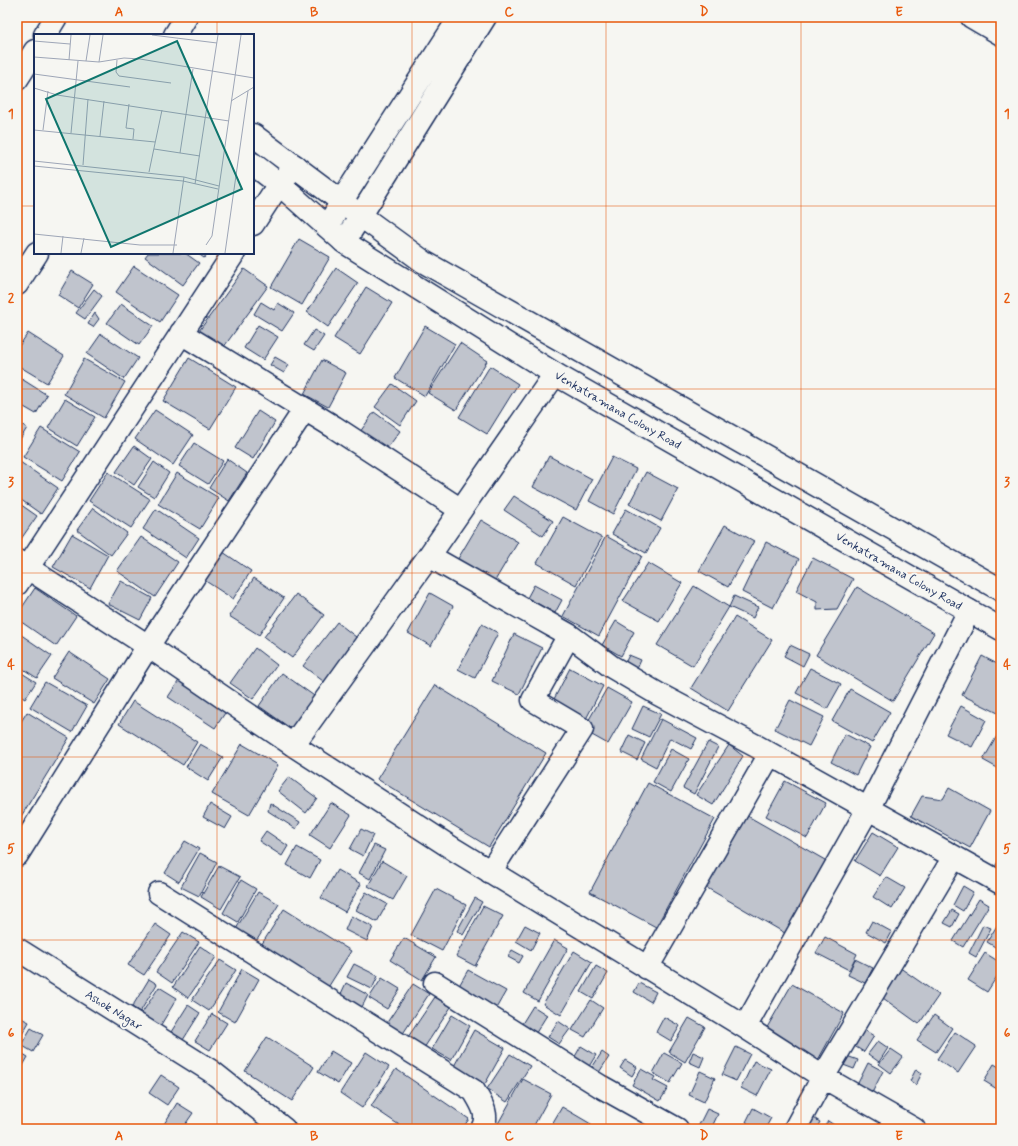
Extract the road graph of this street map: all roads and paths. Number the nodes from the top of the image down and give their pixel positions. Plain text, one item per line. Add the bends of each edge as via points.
1 (56, 17) edge
2 (186, 17) edge
3 (460, 17) edge
4 (486, 17) edge
5 (972, 17) edge
6 (46, 34) edge
7 (176, 34) edge
8 (1001, 34) edge
9 (34, 53) edge
10 (17, 79) edge
11 (254, 136) edge
12 (254, 165) edge
13 (295, 166) junction
14 (280, 184) junction
15 (341, 202) junction
16 (361, 216) junction
17 (254, 223) edge
18 (328, 227) junction
19 (344, 242) junction
20 (36, 254) edge
21 (233, 254) edge
22 (17, 284) edge
23 (181, 333) junction
24 (555, 374) junction
25 (305, 409) junction
26 (461, 510) junction
27 (429, 556) junction
28 (20, 571) edge
29 (1001, 590) edge
30 (969, 611) junction
31 (1001, 628) edge
32 (569, 635) junction
33 (148, 646) junction
34 (293, 745) junction
35 (770, 754) junction
36 (868, 809) junction
37 (17, 855) edge
38 (954, 857) junction
39 (490, 872) junction
40 (1001, 883) edge
41 (159, 893) dead end
42 (17, 949) edge
43 (647, 968) junction
44 (435, 983) dead end
45 (744, 1027) junction
46 (823, 1077) junction
47 (284, 1129) edge
48 (482, 1129) edge
49 (676, 1129) edge
50 (795, 1129) edge
51 (914, 1129) edge

1 - 6 street
2 - 7 street
3 - 15 street
4 - 16 street
5 - 8 street
9 - 10 street
11 - 13 street
12 - 14 street, Venkatramana Colony Road
13 - 14 street
13 - 15 street
14 - 17 street
14 - 18 street, Venkatramana Colony Road
15 - 16 street
15 - 18 street
16 - 19 street
16 - 29 street via 424,262
18 - 19 street, Venkatramana Colony Road
19 - 24 street, Venkatramana Colony Road
20 - 22 street
21 - 23 street
23 - 25 street
23 - 28 street
24 - 26 street
24 - 30 street, Venkatramana Colony Road
25 - 26 street
25 - 33 street
26 - 27 street
27 - 32 street
27 - 34 street
28 - 33 street
30 - 31 street, Venkatramana Colony Road
30 - 36 street
32 - 35 street via 612,667
32 - 39 street via 533,700 582,729
33 - 34 street
33 - 37 street
34 - 39 street
35 - 36 street
35 - 43 street
36 - 38 street
36 - 45 street
38 - 40 street
38 - 46 street
39 - 43 street
41 - 48 street via 474,1091 484,1108 485,1124
42 - 47 street, Ashok Nagar via 212,1071
43 - 45 street
44 - 49 street via 600,1086
45 - 46 street
46 - 50 street
46 - 51 street

